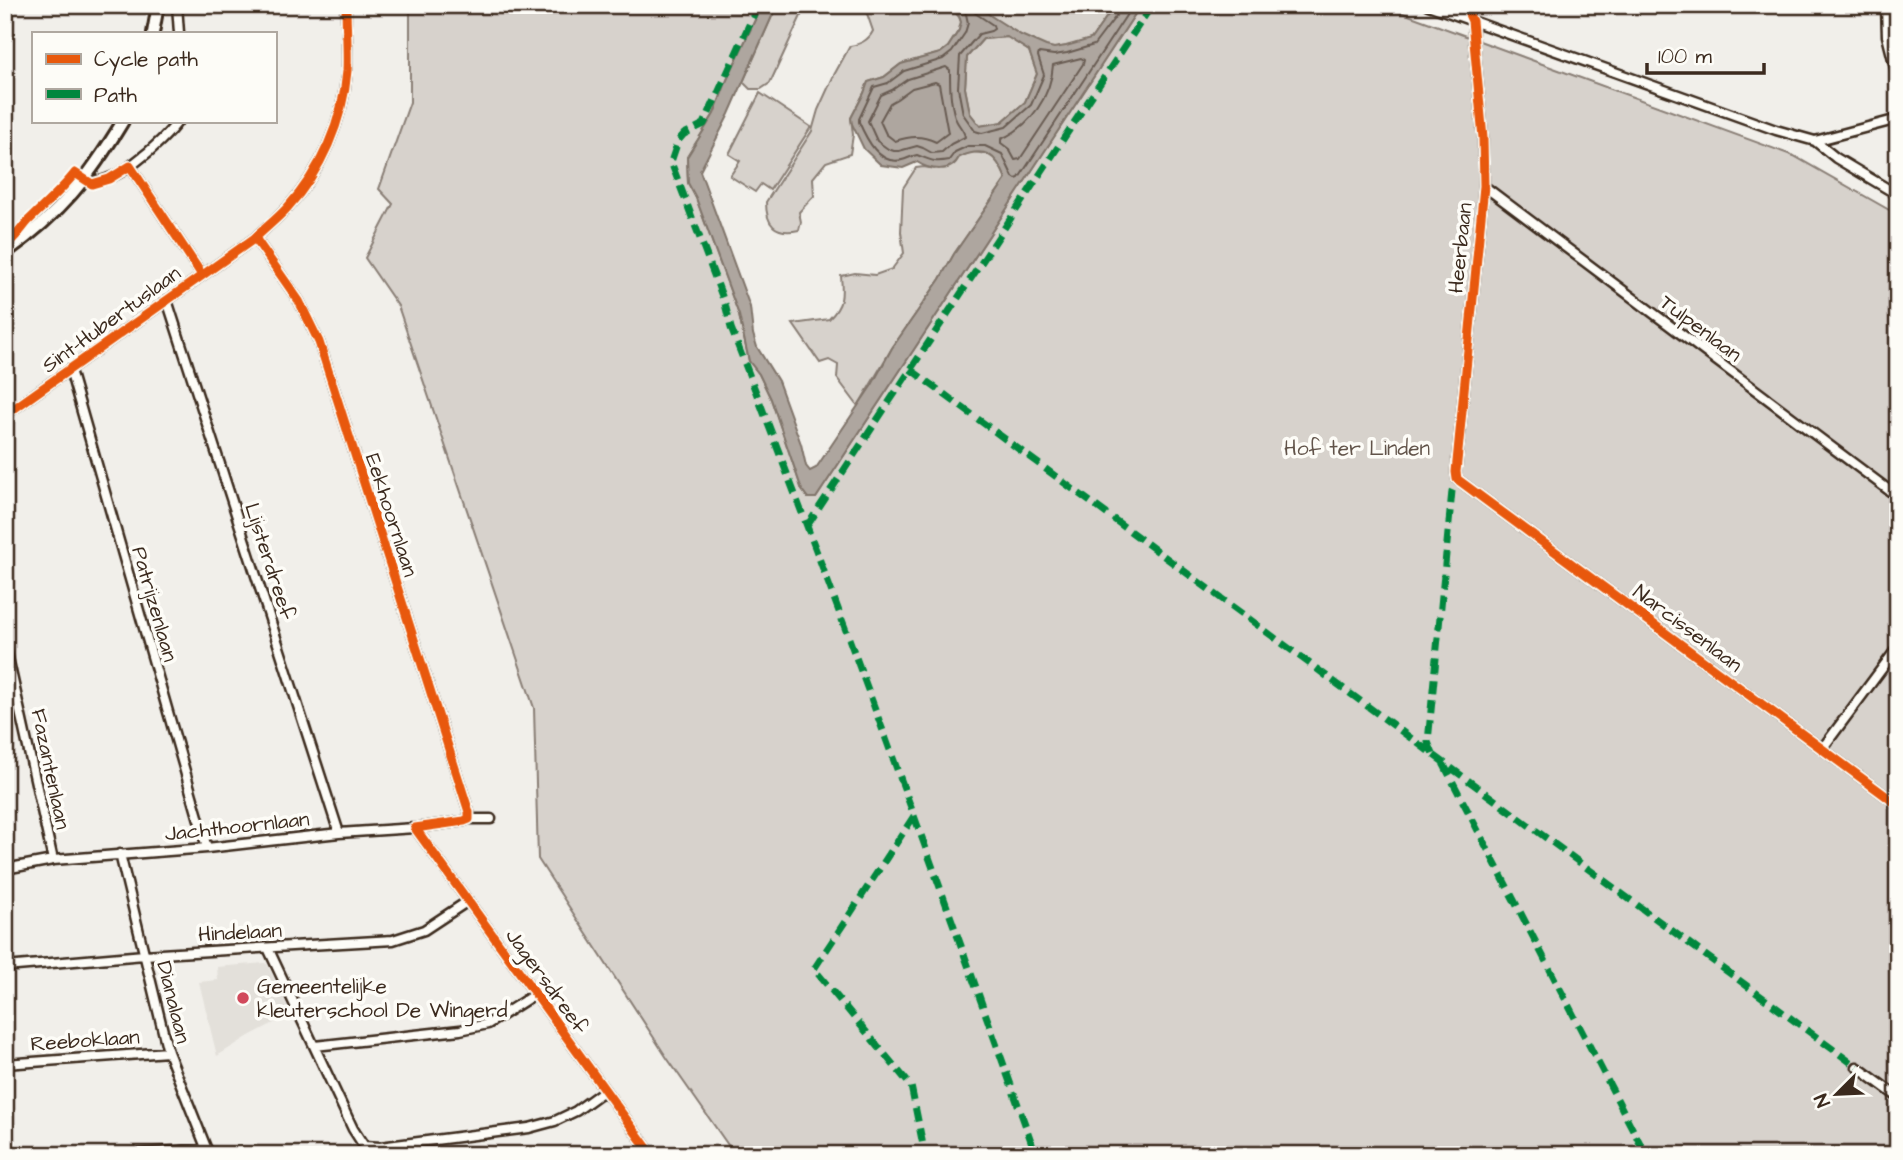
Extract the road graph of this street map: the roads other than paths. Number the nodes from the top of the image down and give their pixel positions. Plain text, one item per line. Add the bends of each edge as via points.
1 (158, 5) edge
2 (177, 5) edge
3 (346, 5) edge
4 (1428, 5) edge
5 (1467, 5) edge
6 (1886, 5) edge
7 (1472, 21) junction
8 (153, 32) edge
9 (179, 32) edge
10 (1898, 79) edge
11 (1898, 119) edge
12 (122, 122) edge
13 (177, 122) edge
14 (1815, 141) junction
15 (130, 166) junction
16 (84, 180) junction
17 (1484, 186) junction
18 (1898, 195) edge
19 (254, 237) junction
20 (5, 253) edge
21 (202, 275) junction
22 (167, 300) junction
23 (70, 370) junction
24 (5, 415) edge
25 (1457, 479) joint
26 (1898, 497) edge
27 (5, 644) edge
28 (1898, 647) edge
29 (1822, 749) junction
30 (1898, 805) edge
31 (469, 817) junction
32 (491, 818) dead end
33 (415, 828) junction
34 (339, 833) junction
35 (207, 848) junction
36 (120, 854) junction
37 (53, 860) junction
38 (5, 869) edge
39 (468, 901) junction
40 (268, 948) junction
41 (144, 955) junction
42 (5, 967) edge
43 (535, 994) junction
44 (315, 1046) junction
45 (168, 1052) junction
46 (5, 1064) edge
47 (1857, 1067) dead end
48 (605, 1090) junction
49 (1898, 1097) edge
50 (208, 1152) edge
51 (115, 1155) edge
52 (652, 1155) edge

1 - 8 main road
2 - 9 street
3 - 19 street, Sint-Hubertuslaan via 347,71 330,140 318,166 288,207
4 - 7 street
5 - 7 street, Heerbaan
6 - 10 street via 1887,36
7 - 14 street
7 - 17 street, Heerbaan
11 - 14 street
12 - 16 main road
13 - 15 street
14 - 18 street
15 - 16 street via 109,179 92,184
15 - 21 street, Sint-Hubertuslaan
16 - 20 main road via 42,225
17 - 25 street, Heerbaan
17 - 26 street, Tulpenlaan
19 - 21 street, Sint-Hubertuslaan
19 - 31 street, Eekhoornlaan via 299,301 319,342
21 - 22 street, Sint-Hubertuslaan
22 - 23 street, Sint-Hubertuslaan
22 - 34 street, Lijsterdreef
23 - 24 street, Sint-Hubertuslaan
23 - 35 street, Patrijzenlaan
25 - 29 street, Narcissenlaan
27 - 37 street, Fazantenlaan
28 - 29 street
29 - 30 street, Narcissenlaan
31 - 32 street, Jachthoornlaan
31 - 33 street, Jachthoornlaan
33 - 34 street, Jachthoornlaan
33 - 39 street, Jagersdreef
34 - 35 street, Jachthoornlaan
35 - 36 street, Jachthoornlaan
36 - 37 street, Jachthoornlaan
36 - 41 street, Dianalaan
37 - 38 street, Jachthoornlaan
39 - 40 street, Hindelaan via 424,930 393,940
39 - 43 street, Jagersdreef
40 - 41 street, Hindelaan
40 - 44 street
41 - 42 street, Hindelaan
41 - 45 street, Dianalaan
43 - 44 street via 488,1024
43 - 48 street, Jagersdreef
44 - 48 street via 364,1146 529,1128 576,1111
45 - 46 street, Reeboklaan
45 - 50 street, Dianalaan
47 - 49 street
48 - 52 street, Jagersdreef
50 - 51 street

